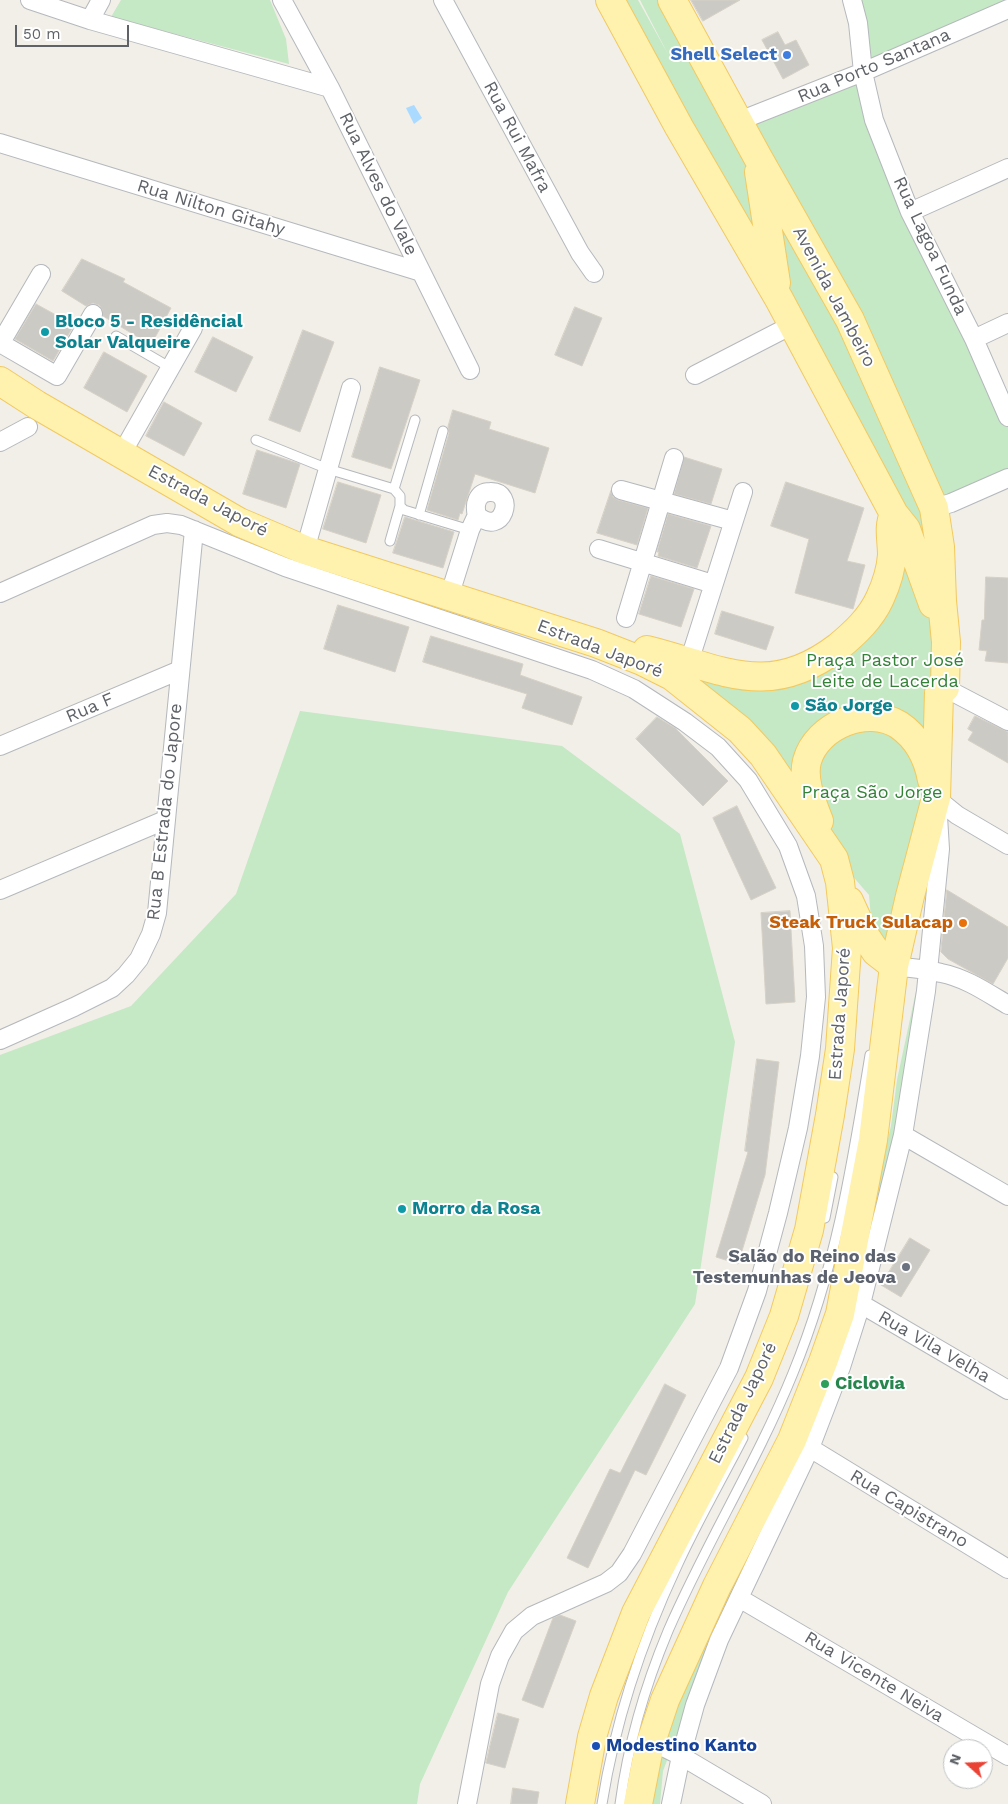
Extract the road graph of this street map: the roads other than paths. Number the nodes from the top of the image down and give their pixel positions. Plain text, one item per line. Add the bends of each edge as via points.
1 (30, 0) edge
2 (101, 0) edge
3 (282, 0) edge
4 (442, 0) edge
5 (610, 0) edge
6 (672, 0) edge
7 (852, 0) edge
8 (1008, 9) edge
9 (90, 20) junction
10 (863, 72) junction
11 (330, 88) junction
12 (738, 121) junction
13 (0, 143) edge
14 (757, 156) junction
15 (1008, 168) edge
16 (910, 212) junction
17 (421, 272) junction
18 (594, 273) dead end
19 (41, 274) dead end
20 (779, 299) junction
21 (93, 314) dead end
22 (1008, 323) edge
23 (792, 325) junction
24 (193, 328) dead end
25 (116, 336) dead end
26 (974, 339) junction
27 (0, 343) edge
28 (171, 368) junction
29 (470, 370) dead end
30 (695, 375) dead end
31 (0, 381) edge
32 (351, 388) dead end
33 (1008, 417) edge
34 (415, 420) dead end
35 (28, 427) dead end
36 (443, 431) dead end
37 (256, 440) dead end
38 (0, 442) edge
39 (122, 454) junction
40 (674, 458) dead end
41 (328, 469) junction
42 (1008, 478) edge
43 (394, 489) junction
44 (621, 490) dead end
45 (743, 492) dead end
46 (660, 502) junction
47 (400, 506) junction
48 (934, 508) junction
49 (419, 514) junction
50 (894, 514) junction
51 (733, 521) junction
52 (474, 522) joint
53 (194, 530) junction
54 (390, 541) dead end
55 (598, 549) dead end
56 (305, 550) junction
57 (644, 563) junction
58 (713, 584) junction
59 (0, 593) edge
60 (450, 597) junction
61 (626, 618) dead end
62 (946, 642) junction
63 (596, 643) junction
64 (689, 662) junction
65 (180, 670) junction
66 (945, 688) junction
67 (1008, 721) edge
68 (0, 746) edge
69 (936, 798) junction
70 (165, 820) junction
71 (1008, 845) edge
72 (837, 870) junction
73 (0, 890) edge
74 (894, 966) junction
75 (927, 971) junction
76 (854, 980) dead end
77 (881, 990) dead end
78 (1008, 1005) edge
79 (0, 1040) edge
80 (871, 1048) dead end
81 (903, 1135) junction
82 (834, 1166) dead end
83 (1008, 1196) edge
84 (822, 1229) dead end
85 (861, 1304) junction
86 (1008, 1390) edge
87 (749, 1426) dead end
88 (810, 1448) junction
89 (1008, 1569) edge
90 (739, 1598) junction
91 (651, 1741) junction
92 (681, 1756) junction
93 (1008, 1756) edge
94 (467, 1804) edge
95 (580, 1804) edge
96 (602, 1804) edge
97 (620, 1804) edge
98 (638, 1804) edge
99 (671, 1804) edge
100 (762, 1804) edge

1 - 9 street
2 - 9 street
3 - 11 street, Rua Alves do Vale
4 - 18 street, Rua Rui Mafra via 580,253
5 - 20 main road
6 - 12 main road, Avenida Jambeiro
7 - 10 street, Rua Lagoa Funda
8 - 10 street, Rua Porto Santana
9 - 11 street
10 - 12 street, Rua Porto Santana
10 - 16 street, Rua Lagoa Funda via 874,120
11 - 17 street, Rua Alves do Vale
12 - 14 main road, Avenida Jambeiro
13 - 17 street, Rua Nilton Gitahy
14 - 20 main road
14 - 48 main road, Avenida Jambeiro via 850,320
15 - 16 street
16 - 26 street, Rua Lagoa Funda
17 - 29 street, Rua Alves do Vale
19 - 27 street
20 - 23 main road
21 - 27 street via 57,376
22 - 26 street
23 - 30 street
23 - 50 main road
24 - 28 street
25 - 28 lane
26 - 33 street, Rua Lagoa Funda
28 - 39 street
31 - 39 main road, Estrada Japoré
32 - 41 street
34 - 43 lane
35 - 38 street
36 - 49 lane
37 - 41 lane
39 - 56 main road, Estrada Japoré via 239,522
40 - 46 street
41 - 43 lane
41 - 56 street
42 - 48 street
43 - 47 lane via 400,496
44 - 46 street
45 - 51 street
46 - 51 street
46 - 57 street
47 - 49 lane
47 - 54 lane
48 - 62 main road, Avenida Jambeiro
49 - 52 lane
50 - 62 main road via 906,529
50 - 64 main road via 890,523 890,567 879,599 861,626 828,654 807,666 779,675 757,677 731,674
51 - 58 street
52 - 60 street
53 - 59 street via 174,524 153,525
53 - 65 street, Rua B Estrada do Japore
53 - 94 street via 285,567 592,670 634,689 718,747 748,780 788,846 806,896 814,946 816,997 810,1056 798,1128 778,1213 757,1292 729,1368 619,1574 591,1591 532,1616 514,1631 490,1684
55 - 57 street
56 - 60 main road, Estrada Japoré
57 - 58 street
57 - 61 street
58 - 64 street
60 - 63 main road, Estrada Japoré
62 - 66 main road
63 - 64 main road via 627,645
63 - 72 main road, Estrada Japoré via 672,676 740,730 763,755
65 - 68 street, Rua F
65 - 70 street, Rua B Estrada do Japore
66 - 67 street
66 - 69 main road via 939,693
69 - 71 street via 957,815
69 - 72 main road via 927,760 920,747 898,724 857,717 825,733 807,761 806,776
69 - 74 main road
69 - 75 street via 940,848
70 - 73 street
70 - 79 street, Rua B Estrada do Japore via 157,913 139,959 112,988
72 - 74 main road via 864,934 876,952
72 - 76 lane via 855,961
72 - 95 main road, Estrada Japoré via 846,948 840,1049 809,1230 784,1316 759,1378 636,1613 604,1696
74 - 75 street
74 - 77 lane
74 - 91 main road via 873,1140 840,1314 792,1440 699,1622
75 - 78 street via 940,972 970,983
75 - 81 street
80 - 97 lane via 850,1174 822,1294 793,1373 668,1632 638,1715
81 - 83 street
81 - 85 street
82 - 84 lane
85 - 86 street, Rua Vila Velha
85 - 88 street via 842,1367
87 - 96 lane via 677,1566 644,1645 615,1739
88 - 89 street, Rua Capistrano
88 - 90 street
90 - 92 street via 719,1640 695,1705
90 - 93 street, Rua Vicente Neiva
91 - 92 street
91 - 98 main road
92 - 99 street
92 - 100 street

